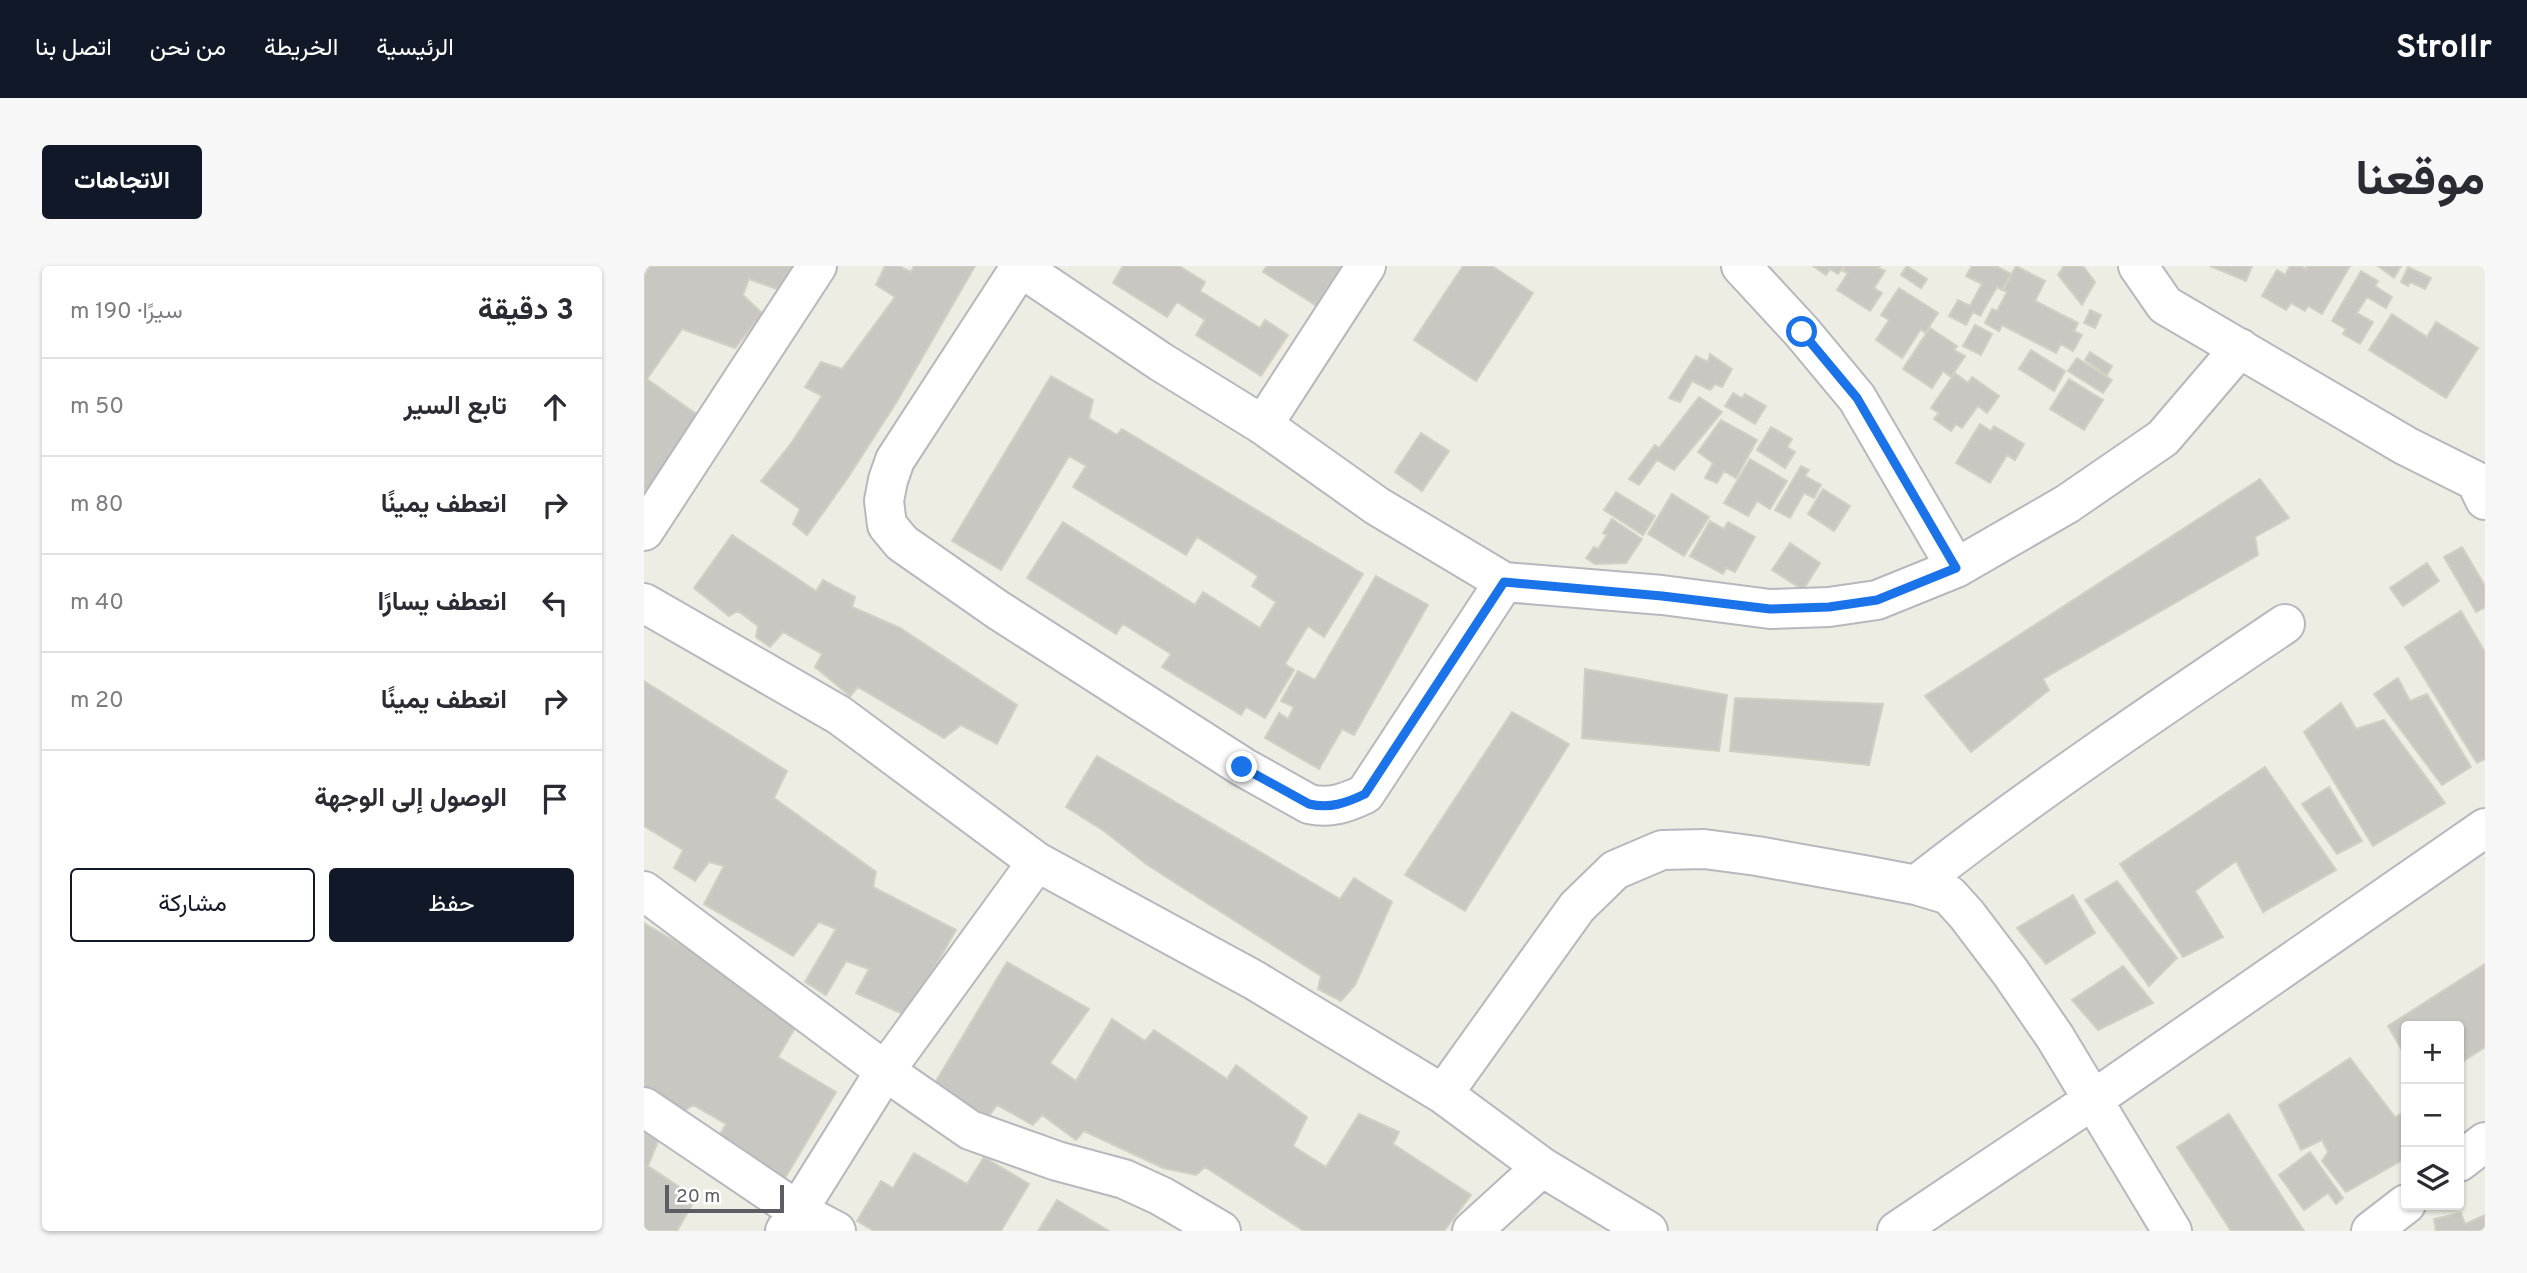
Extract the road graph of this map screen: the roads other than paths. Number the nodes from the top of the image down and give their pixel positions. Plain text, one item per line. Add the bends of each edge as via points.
1 (817, 266) edge
2 (1366, 266) edge
3 (1741, 266) edge
4 (2138, 266) edge
5 (1021, 267) edge
6 (2240, 348) junction
7 (1263, 425) junction
8 (2482, 481) edge
9 (644, 531) edge
10 (1956, 568) junction
11 (1504, 582) junction
12 (644, 603) edge
13 (2285, 624) dead end
14 (2485, 828) edge
15 (1037, 862) junction
16 (1916, 885) junction
17 (644, 891) edge
18 (885, 1071) junction
19 (1443, 1094) junction
20 (2094, 1100) junction
21 (644, 1107) edge
22 (2485, 1142) edge
23 (2464, 1158) edge
24 (1542, 1167) junction
25 (2401, 1207) edge
26 (791, 1221) edge
27 (836, 1231) edge
28 (1221, 1231) edge
29 (1472, 1231) edge
30 (1648, 1231) edge
31 (1897, 1231) edge
32 (2172, 1231) edge
33 (2371, 1231) edge

1 - 9 street
2 - 7 street
3 - 10 street via 1857,398
4 - 6 street via 2165,305
5 - 7 street
5 - 11 street via 895,460 884,501 887,525 902,543 998,610 1242,767 1321,807 1345,804 1365,794
6 - 8 street via 2406,446
6 - 10 street via 2163,438 2067,504
7 - 11 street via 1377,506
10 - 11 street via 1877,600 1770,609
12 - 15 street via 839,715
13 - 16 street via 1998,822
14 - 20 street
15 - 18 street
15 - 19 street via 1254,979
16 - 19 street via 1704,849 1662,850 1615,870 1577,907
16 - 20 street via 1949,895 1967,915
17 - 18 street
18 - 26 street
18 - 28 street via 970,1130 1124,1179
19 - 24 street
20 - 31 street
20 - 32 street
21 - 26 street
22 - 23 street
24 - 29 street
24 - 30 street
25 - 33 street
26 - 27 street

